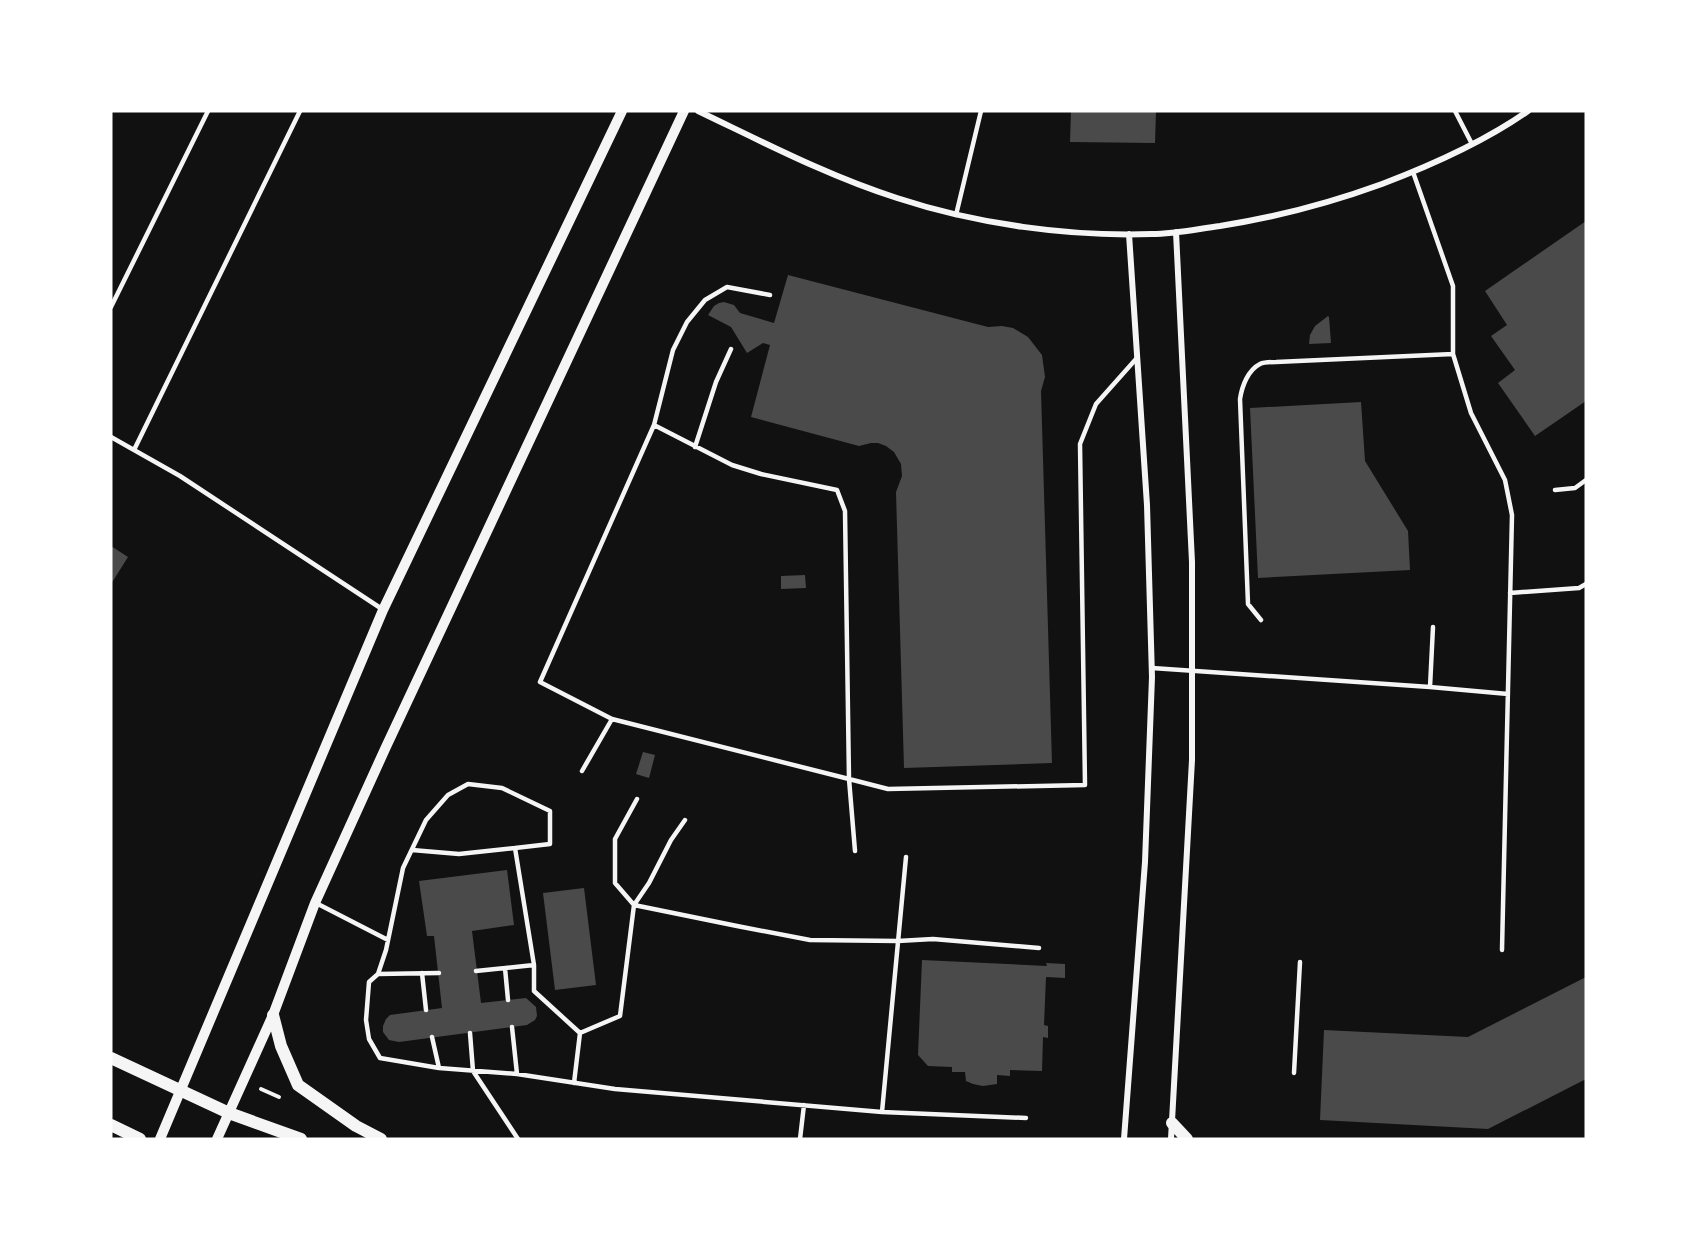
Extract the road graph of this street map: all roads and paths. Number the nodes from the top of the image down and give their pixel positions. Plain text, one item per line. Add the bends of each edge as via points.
1 (208, 111) edge
2 (300, 111) edge
3 (622, 111) edge
4 (684, 111) edge
5 (698, 111) edge
6 (981, 111) edge
7 (1455, 111) edge
8 (1528, 111) edge
9 (1472, 144) junction
10 (1413, 172) junction
11 (956, 215) junction
12 (1176, 232) junction
13 (1129, 234) junction
14 (770, 295) dead end
15 (111, 308) edge
16 (730, 350) dead end
17 (1453, 354) junction
18 (1136, 359) junction
19 (654, 425) junction
20 (111, 436) edge
21 (695, 447) junction
22 (134, 450) junction
23 (1586, 480) edge
24 (1555, 490) dead end
25 (1586, 584) edge
26 (1510, 593) junction
27 (383, 610) junction
28 (1261, 620) dead end
29 (1433, 627) dead end
30 (1152, 668) junction
31 (1192, 672) junction
32 (1430, 687) junction
33 (1509, 694) junction
34 (612, 719) junction
35 (582, 771) dead end
36 (849, 779) junction
37 (637, 799) dead end
38 (685, 820) dead end
39 (515, 848) junction
40 (412, 850) junction
41 (855, 851) dead end
42 (906, 857) dead end
43 (315, 903) junction
44 (634, 905) junction
45 (388, 940) junction
46 (898, 941) junction
47 (1039, 948) dead end
48 (1502, 950) dead end
49 (1300, 962) dead end
50 (534, 964) junction
51 (505, 968) junction
52 (476, 971) dead end
53 (422, 973) junction
54 (439, 973) dead end
55 (378, 974) junction
56 (508, 1000) dead end
57 (426, 1010) dead end
58 (273, 1015) junction
59 (512, 1027) dead end
60 (470, 1032) dead end
61 (580, 1033) junction
62 (432, 1037) dead end
63 (111, 1058) edge
64 (439, 1068) junction
65 (473, 1071) junction
66 (1294, 1073) dead end
67 (517, 1074) junction
68 (574, 1083) junction
69 (261, 1089) dead end
70 (180, 1091) junction
71 (284, 1094) dead end
72 (279, 1097) junction
73 (277, 1104) dead end
74 (804, 1106) junction
75 (229, 1113) junction
76 (882, 1113) junction
77 (1026, 1118) dead end
78 (1172, 1123) junction
79 (111, 1125) edge
80 (140, 1139) edge
81 (160, 1139) edge
82 (217, 1139) edge
83 (301, 1139) edge
84 (381, 1139) edge
85 (518, 1139) edge
86 (800, 1139) edge
87 (1124, 1139) edge
88 (1171, 1139) edge
89 (1186, 1139) edge

1 - 15 lane
2 - 22 lane
3 - 27 street
4 - 43 street
5 - 11 street via 851,182
6 - 11 lane
7 - 9 lane
8 - 9 street
9 - 10 street
10 - 12 street via 1303,210
10 - 17 lane via 1453,286
11 - 13 street via 1009,225
12 - 13 street
12 - 31 street via 1192,562
13 - 18 street
14 - 19 lane via 727,287 705,300 687,322 673,350
16 - 21 lane
17 - 26 lane via 1471,413 1505,480 1512,515
17 - 28 lane via 1276,362 1260,364 1249,375 1239,399 1248,604
18 - 30 street via 1147,505
18 - 36 lane via 1096,404 1080,444 1085,785 888,789
19 - 21 lane
19 - 34 lane via 540,682
20 - 22 lane
21 - 36 lane via 761,474 837,490 845,512
22 - 27 lane
23 - 24 lane via 1575,488
25 - 26 lane via 1579,588
26 - 33 lane
27 - 70 street
29 - 32 lane
30 - 31 lane
30 - 87 street via 1145,862
31 - 32 lane
31 - 78 street via 1192,760
32 - 33 lane
33 - 48 lane
34 - 35 lane
34 - 36 lane
36 - 41 lane
37 - 44 lane via 615,839 615,883
38 - 44 lane
39 - 40 lane via 459,854
39 - 40 lane via 550,844 550,811 502,788 468,784 448,795 426,820
39 - 50 lane
40 - 45 lane via 403,868
42 - 46 lane
43 - 45 lane
43 - 58 street
44 - 46 lane via 810,940
44 - 61 lane via 620,1016
45 - 55 lane
46 - 47 lane via 933,939
46 - 76 lane
49 - 66 lane
50 - 51 lane
50 - 61 lane via 534,991
51 - 52 lane
51 - 56 lane
53 - 54 lane
53 - 55 lane
53 - 57 lane
55 - 64 lane via 369,982 366,1020 369,1040 380,1058
58 - 75 street
58 - 84 main road via 298,1085
59 - 67 lane
60 - 65 lane
61 - 68 lane
62 - 64 lane
63 - 70 main road
64 - 65 lane
65 - 67 lane
65 - 85 lane
67 - 68 lane
68 - 74 lane
69 - 72 path
70 - 75 main road
70 - 81 street
71 - 72 path
72 - 73 path
74 - 76 lane
74 - 86 lane
75 - 82 street
75 - 83 main road
76 - 77 lane
78 - 88 street
78 - 89 main road
79 - 80 main road

